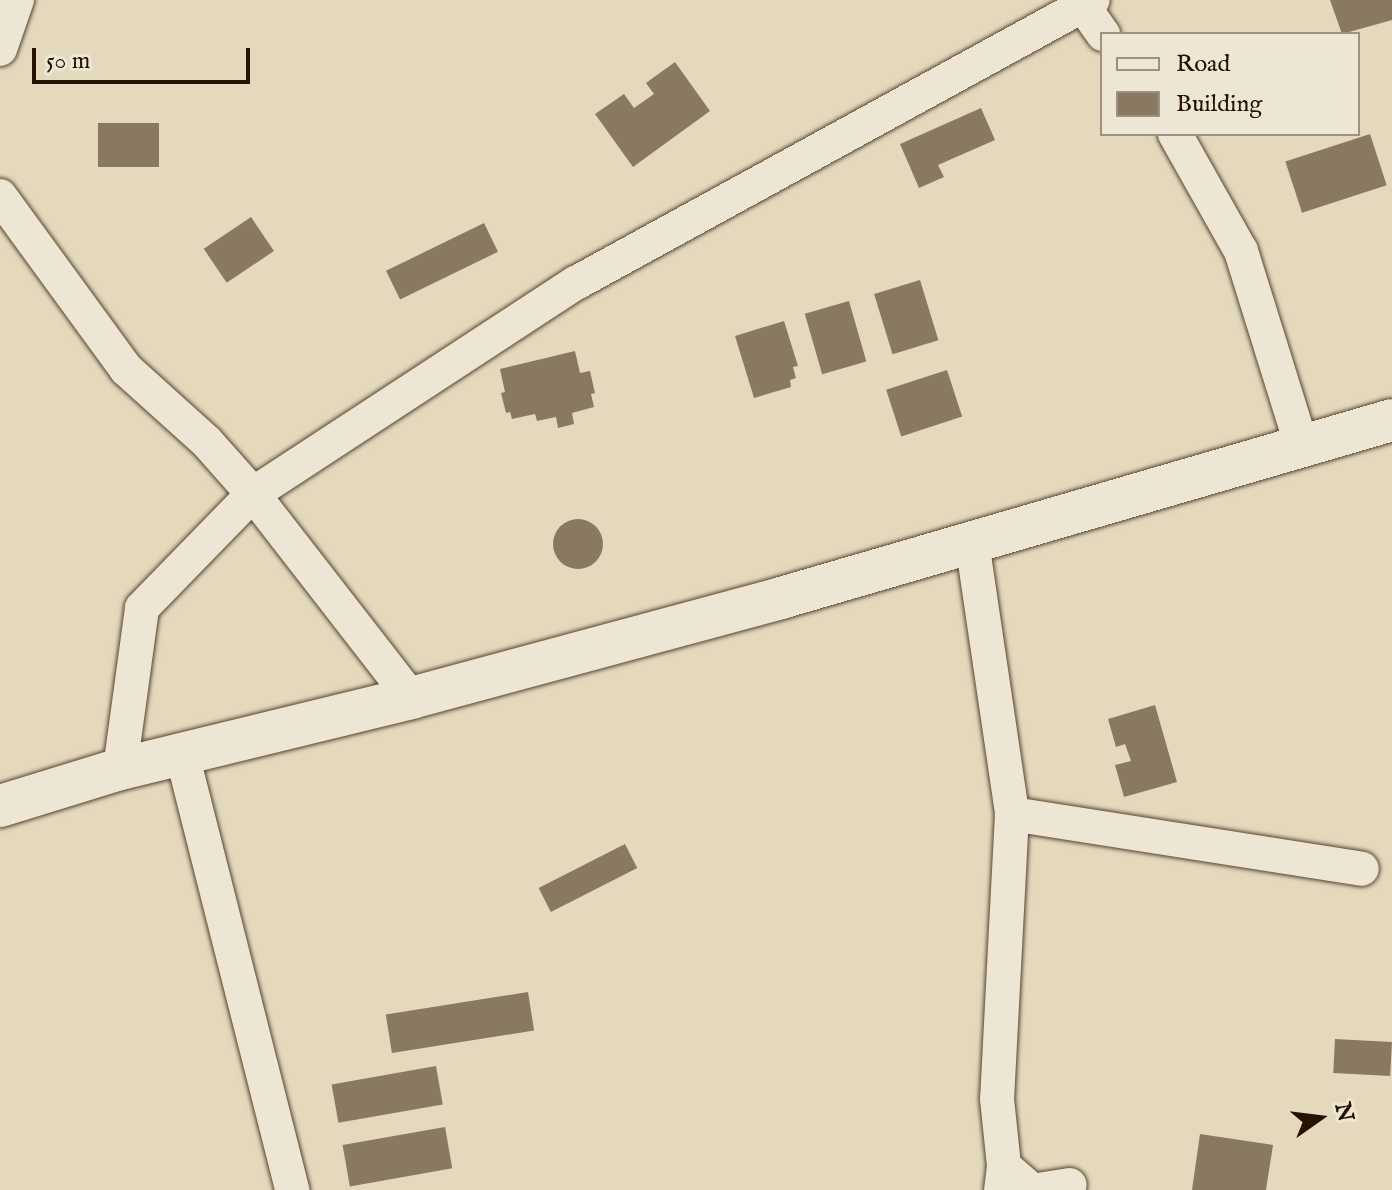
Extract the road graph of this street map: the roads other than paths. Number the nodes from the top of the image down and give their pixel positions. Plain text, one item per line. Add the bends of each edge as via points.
1 (17, 0) edge
2 (1085, 2) edge
3 (1102, 32) edge
4 (0, 49) edge
5 (1176, 136) edge
6 (0, 196) edge
7 (1392, 420) edge
8 (1302, 447) junction
9 (253, 494) junction
10 (972, 542) junction
11 (411, 698) junction
12 (182, 754) junction
13 (120, 769) junction
14 (0, 806) edge
15 (1012, 814) junction
16 (1362, 869) dead end
17 (1002, 1178) edge
18 (1047, 1188) edge
19 (292, 1190) edge

1 - 4 street
2 - 3 street
2 - 9 street via 576,283
5 - 8 street via 1241,251
6 - 9 street via 126,369 206,441
7 - 8 street
8 - 10 street
9 - 11 street
9 - 13 street via 142,608
10 - 11 street
10 - 15 street
11 - 12 street
12 - 13 street
12 - 19 street
13 - 14 street
15 - 16 street
15 - 17 street via 997,1099
17 - 18 street

